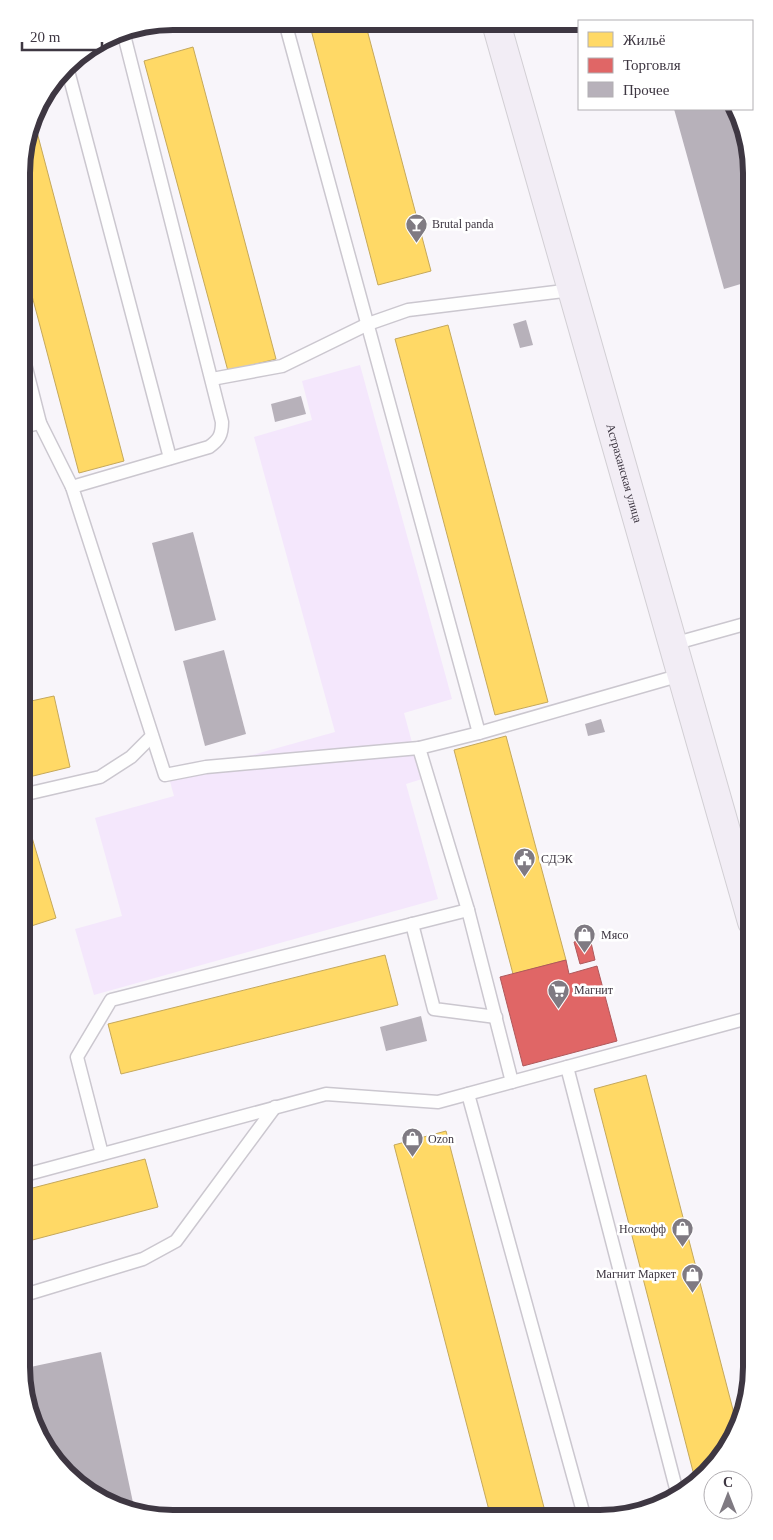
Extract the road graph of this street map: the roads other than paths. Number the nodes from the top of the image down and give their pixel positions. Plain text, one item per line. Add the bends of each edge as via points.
1 (287, 30) edge
2 (498, 30) edge
3 (126, 38) edge
4 (69, 75) edge
5 (572, 290) junction
6 (368, 324) junction
7 (212, 380) junction
8 (30, 384) edge
9 (40, 423) junction
10 (30, 425) edge
11 (170, 458) junction
12 (72, 487) junction
13 (743, 625) edge
14 (673, 644) junction
15 (681, 675) junction
16 (479, 733) junction
17 (152, 736) junction
18 (419, 748) junction
19 (30, 793) edge
20 (743, 891) edge
21 (468, 910) junction
22 (412, 924) junction
23 (496, 1017) junction
24 (743, 1019) edge
25 (567, 1067) junction
26 (512, 1082) junction
27 (468, 1094) junction
28 (276, 1107) junction
29 (102, 1154) junction
30 (30, 1174) edge
31 (30, 1293) edge
32 (676, 1488) edge
33 (583, 1510) edge

1 - 6 lane
2 - 5 main road, Астраханская улица
3 - 7 lane
4 - 11 lane
5 - 6 lane via 408,310
5 - 14 main road, Астраханская улица
6 - 7 lane via 282,366
6 - 16 lane
7 - 11 lane via 222,422 218,441 209,447
8 - 9 lane
9 - 10 lane
9 - 12 lane
11 - 12 lane
12 - 17 lane
13 - 14 lane
14 - 15 main road, Астраханская улица
15 - 16 lane
15 - 20 main road, Астраханская улица
16 - 18 lane
17 - 18 lane via 165,775 206,767
17 - 19 lane via 130,757 100,777
18 - 21 lane
21 - 22 lane
21 - 23 lane
22 - 23 lane via 434,1009
22 - 29 lane via 111,1000 77,1057
23 - 26 lane
24 - 25 lane
25 - 26 lane
25 - 32 lane
26 - 27 lane
27 - 28 lane via 438,1102 326,1094
27 - 33 lane
28 - 29 lane
28 - 31 lane via 176,1241 144,1259
29 - 30 lane

